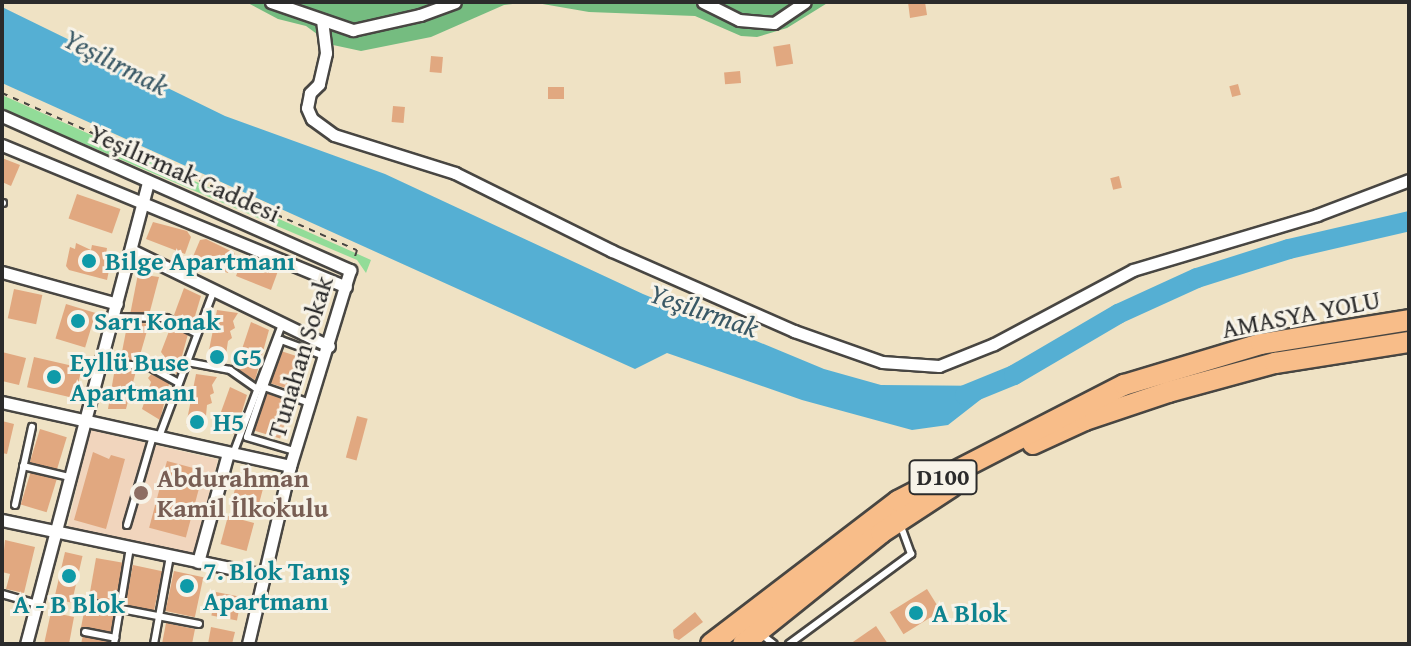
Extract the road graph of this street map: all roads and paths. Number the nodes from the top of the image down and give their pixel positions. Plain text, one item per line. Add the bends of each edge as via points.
1 (271, 2) edge
2 (455, 2) edge
3 (703, 2) edge
4 (805, 2) edge
5 (322, 20) junction
6 (2, 93) edge
7 (2, 116) edge
8 (2, 145) edge
9 (1409, 180) edge
10 (148, 182) junction
11 (142, 203) junction
12 (131, 250) junction
13 (350, 270) junction
14 (2, 272) edge
15 (346, 287) junction
16 (214, 290) junction
17 (117, 304) junction
18 (112, 317) junction
19 (1409, 320) edge
20 (282, 324) junction
21 (197, 334) junction
22 (1409, 342) edge
23 (327, 351) junction
24 (187, 362) junction
25 (99, 363) junction
26 (1207, 370) junction
27 (179, 383) junction
28 (261, 388) junction
29 (2, 402) edge
30 (310, 403) junction
31 (82, 420) junction
32 (32, 427) dead end
33 (156, 437) junction
34 (294, 451) junction
35 (230, 453) junction
36 (23, 466) junction
37 (290, 466) junction
38 (69, 477) junction
39 (15, 505) dead end
40 (2, 520) edge
41 (900, 520) junction
42 (127, 525) dead end
43 (56, 531) junction
44 (130, 547) junction
45 (170, 556) junction
46 (198, 562) junction
47 (262, 575) junction
48 (2, 594) edge
49 (90, 603) dead end
50 (37, 604) junction
51 (120, 609) junction
52 (159, 616) junction
53 (199, 624) dead end
54 (85, 632) dead end
55 (758, 640) edge
56 (115, 641) edge
57 (26, 644) edge
58 (154, 644) edge
59 (248, 644) edge
60 (711, 644) edge
61 (789, 644) edge

1 - 5 street
2 - 5 street via 353,30
3 - 4 street via 739,20 774,23
5 - 9 street via 326,53 307,108 312,119 334,135 455,173 668,276 794,331 882,362 939,366 994,344 1133,270 1317,215
6 - 13 path via 357,250
7 - 10 street, Yeşilırmak Caddesi
8 - 11 street
10 - 11 street
10 - 13 street, Yeşilırmak Caddesi
11 - 12 street
11 - 15 street
12 - 16 street
12 - 17 street
13 - 15 street, Tunahan Sokak
14 - 17 street
15 - 23 street, Tunahan Sokak
16 - 20 street
16 - 21 lane
17 - 18 street
18 - 21 lane via 166,318
18 - 25 street
19 - 26 highway, AMASYA YOLU / D100 via 1261,344
20 - 23 street
20 - 28 lane
21 - 24 lane
22 - 26 highway, D100
23 - 28 lane via 281,340
23 - 30 street, Tunahan Sokak
24 - 27 lane
24 - 28 lane via 230,370
25 - 27 lane via 148,366
25 - 31 street
26 - 41 highway, D100 via 1000,460
26 - 60 highway, D100 via 1124,385 898,501
27 - 33 lane
28 - 30 lane
28 - 34 lane via 247,437
28 - 35 lane
29 - 31 street
30 - 34 street, Tunahan Sokak
31 - 33 street
31 - 38 street
32 - 36 lane
33 - 35 street
33 - 42 lane
34 - 37 street, Tunahan Sokak
35 - 37 street
35 - 46 street
36 - 38 lane
36 - 39 lane
37 - 47 street, Tunahan Sokak
38 - 43 street
40 - 43 street
41 - 55 highway, D100
41 - 61 lane via 911,554
43 - 44 street
43 - 50 street
44 - 45 street
44 - 51 lane
45 - 46 street
45 - 52 lane
46 - 47 street
47 - 59 street, Tunahan Sokak
48 - 50 lane
49 - 51 lane
50 - 57 street
51 - 52 lane
51 - 56 lane
52 - 53 lane
52 - 58 lane
54 - 56 lane

